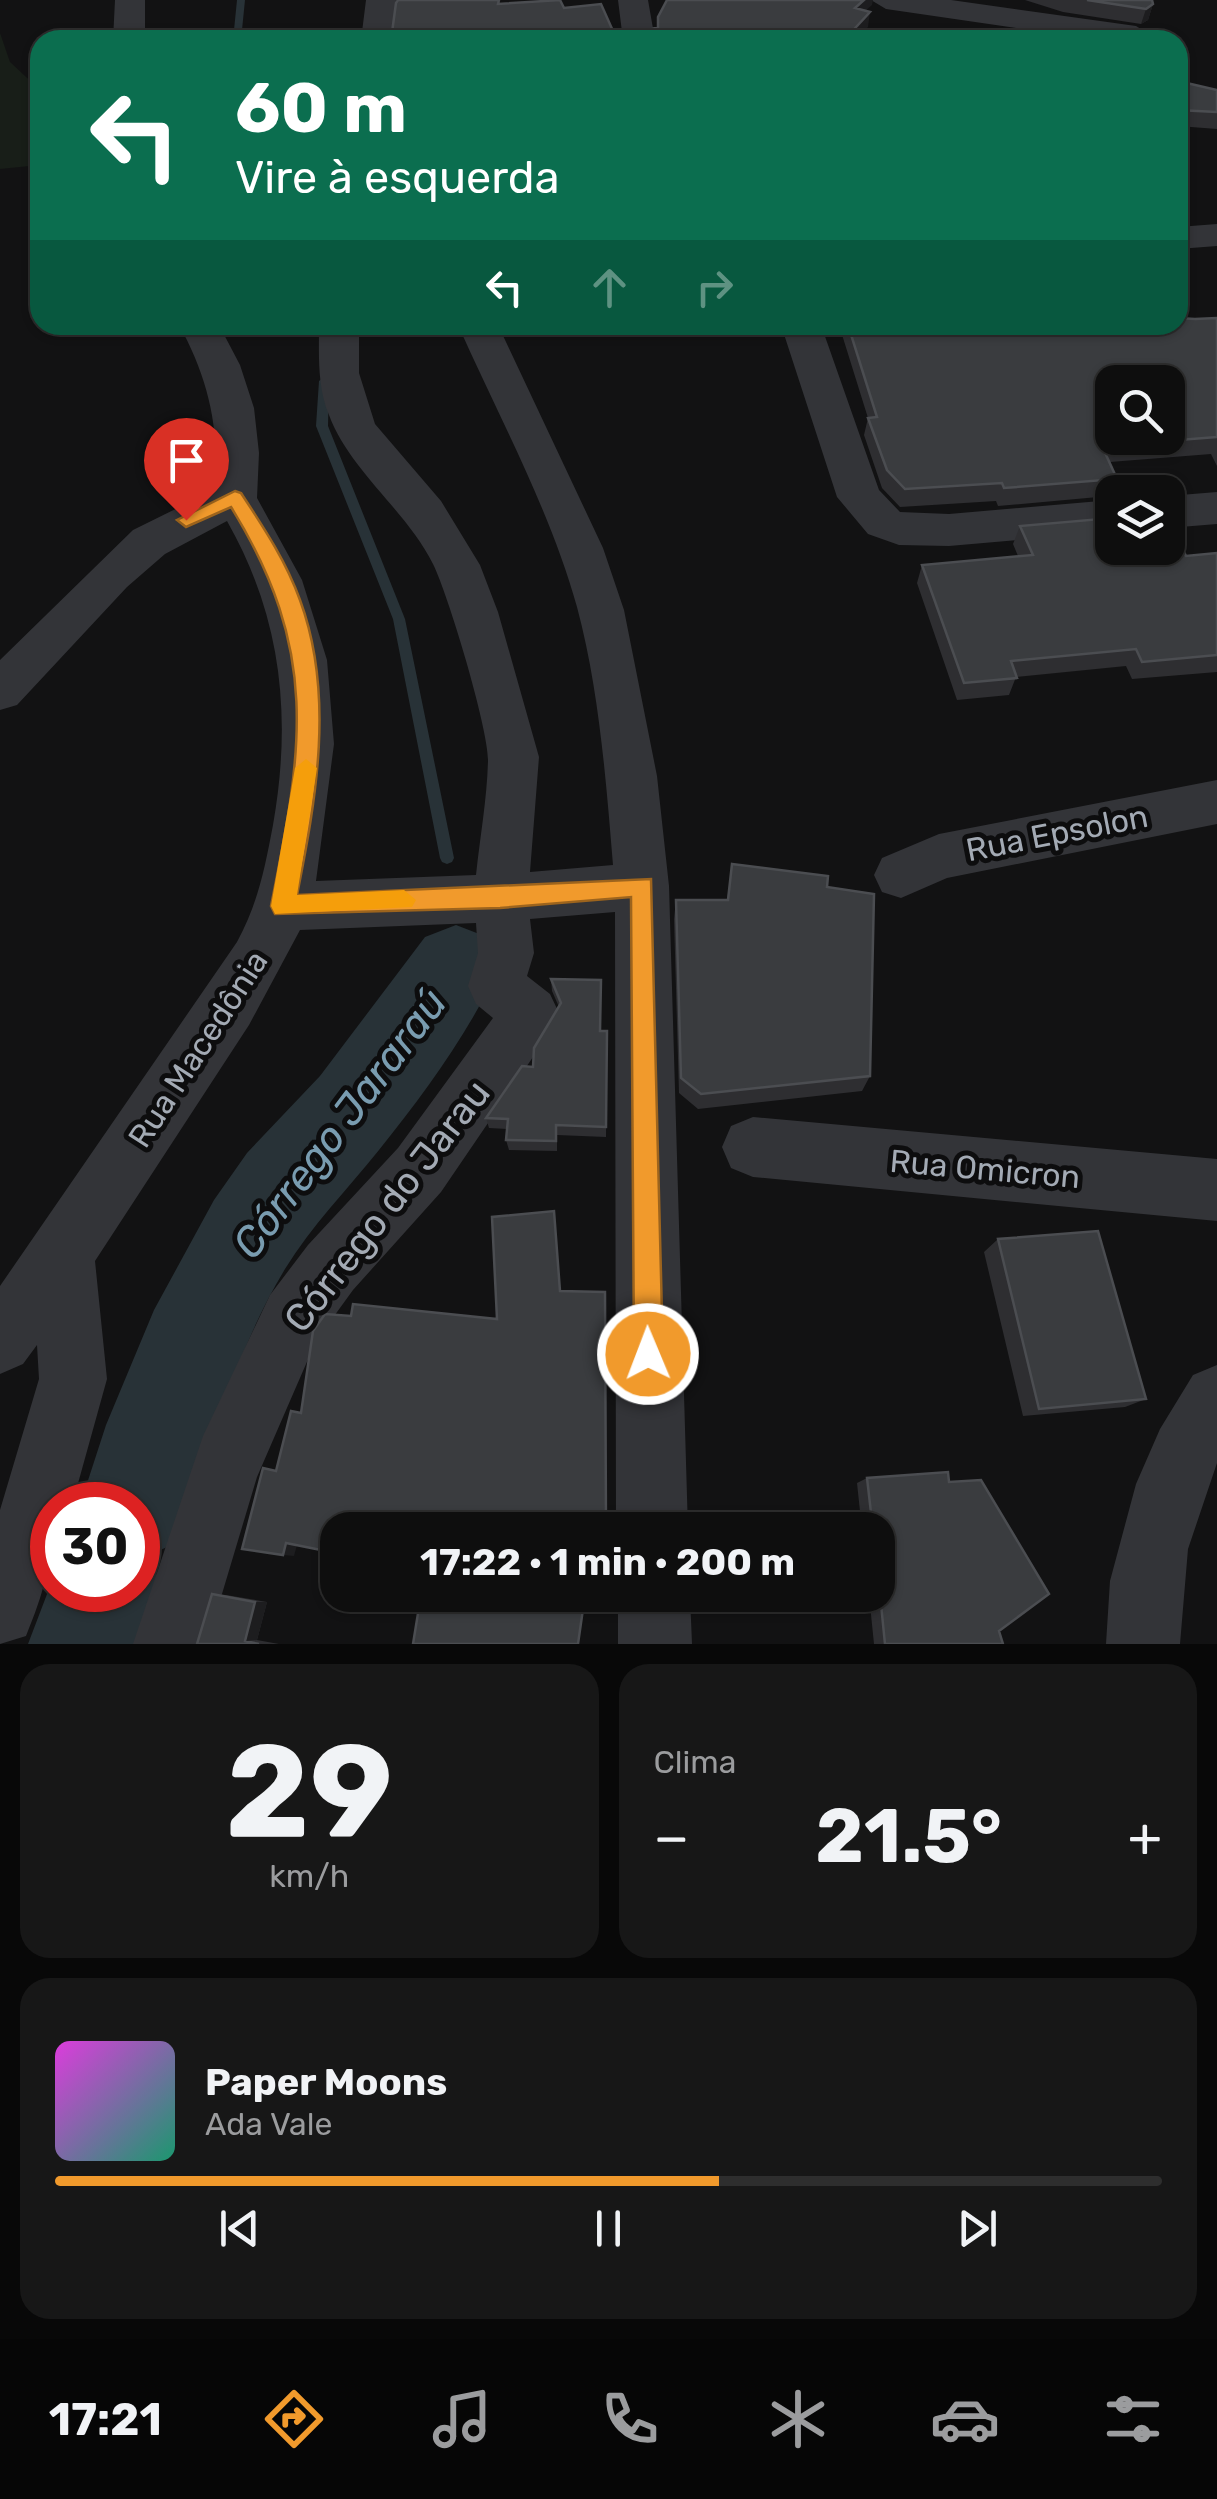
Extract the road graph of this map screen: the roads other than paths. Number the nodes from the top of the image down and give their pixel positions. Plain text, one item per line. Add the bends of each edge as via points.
1 (130, 0) edge
2 (381, 0) edge
3 (633, 0) edge
4 (901, 1) edge
5 (129, 30) edge
6 (378, 30) edge
7 (638, 30) edge
8 (900, 30) edge
9 (1096, 30) edge
10 (1217, 235) edge
11 (1188, 237) edge
12 (204, 335) edge
13 (338, 335) edge
14 (483, 335) edge
15 (804, 335) edge
16 (235, 498) junction
17 (1217, 508) edge
18 (1185, 511) edge
19 (1095, 517) edge
20 (0, 691) edge
21 (1217, 802) edge
22 (901, 875) dead end
23 (642, 886) junction
24 (500, 898) junction
25 (283, 906) junction
26 (753, 1147) dead end
27 (1217, 1190) edge
28 (63, 1257) junction
29 (0, 1341) edge
30 (1217, 1399) edge
31 (652, 1512) edge
32 (0, 1610) edge
33 (654, 1612) edge
34 (170, 1644) edge
35 (655, 1644) edge
36 (1143, 1644) edge

1 - 5 street
2 - 6 street
3 - 7 street
4 - 8 street
4 - 9 street
10 - 11 street
12 - 16 street via 229,386 240,462
13 - 24 street via 339,373 357,431 426,512 458,565 475,612 514,758
14 - 23 street via 580,548 601,610
15 - 19 street via 859,497 884,523 949,530
16 - 20 street via 149,542
16 - 25 street, Rua Macedônia via 284,586 305,662 304,800
17 - 18 street
21 - 22 street, Rua Epsolon via 939,856
23 - 24 street
23 - 31 street
24 - 25 street
24 - 34 street, Córrego do Jarau via 506,954 496,986 530,1012 440,1144 294,1316 236,1449
25 - 28 street, Rua Macedônia via 256,964
26 - 27 street, Rua Omicron
28 - 29 street, Rua Macedônia
28 - 32 street via 73,1379
30 - 36 street via 1170,1490 1149,1553
33 - 35 street

